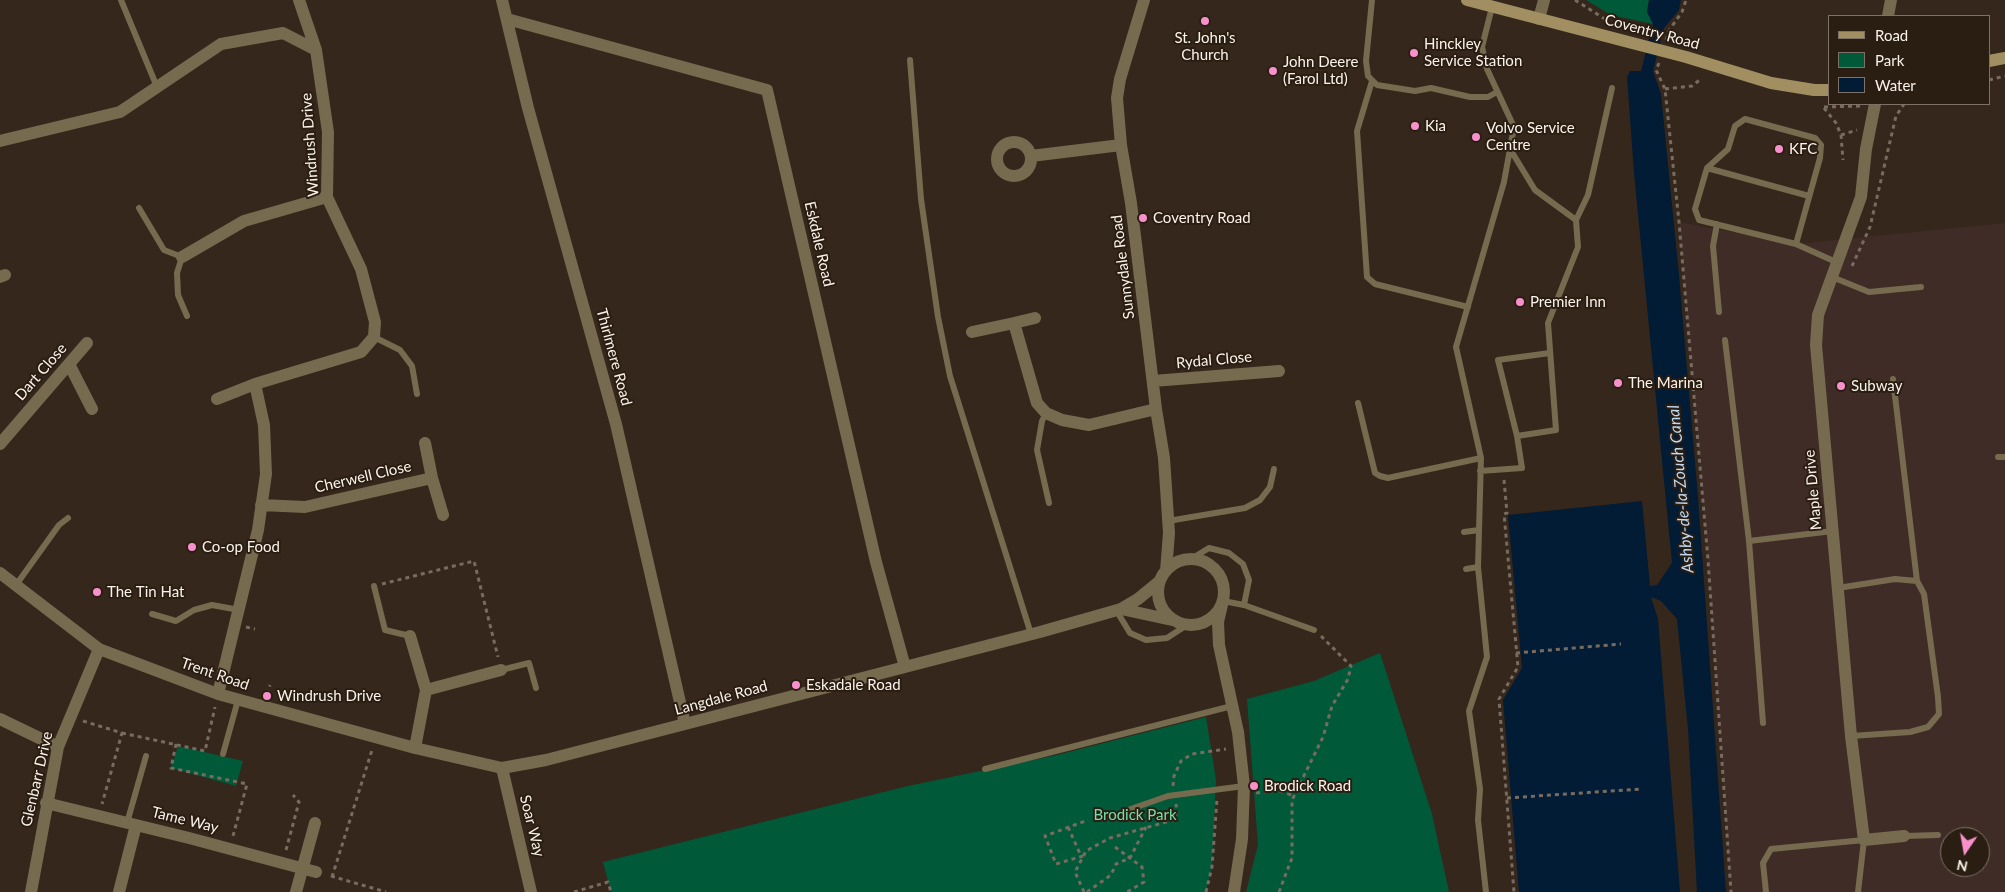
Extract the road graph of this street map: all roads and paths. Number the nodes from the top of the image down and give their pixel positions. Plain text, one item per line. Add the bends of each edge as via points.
1 (121, 0) edge
2 (299, 0) edge
3 (502, 0) edge
4 (1144, 0) edge
5 (1372, 0) edge
6 (1467, 0) edge
7 (1544, 0) edge
8 (1575, 0) edge
9 (1686, 0) edge
10 (1890, 0) edge
11 (1492, 7) junction
12 (1888, 15) edge
13 (506, 19) junction
14 (1539, 19) junction
15 (1616, 26) dead end
16 (1664, 45) dead end
17 (316, 50) junction
18 (2005, 58) edge
19 (910, 60) dead end
20 (1990, 60) edge
21 (1659, 62) dead end
22 (2005, 76) edge
23 (1702, 78) dead end
24 (1990, 80) edge
25 (1372, 81) junction
26 (157, 87) junction
27 (1612, 88) dead end
28 (1665, 89) junction
29 (1828, 90) edge
30 (1497, 92) junction
31 (1858, 105) edge
32 (1875, 105) edge
33 (0, 141) edge
34 (1121, 145) junction
35 (1510, 149) junction
36 (1031, 156) dead end
37 (1843, 160) dead end
38 (1707, 168) junction
39 (1810, 196) junction
40 (327, 197) junction
41 (139, 208) dead end
42 (1576, 220) junction
43 (1717, 224) junction
44 (1796, 244) junction
45 (182, 258) junction
46 (1836, 262) junction
47 (1831, 276) junction
48 (1921, 287) dead end
49 (1468, 307) junction
50 (1719, 312) dead end
51 (187, 316) dead end
52 (1035, 318) dead end
53 (1014, 323) junction
54 (972, 332) dead end
55 (374, 337) junction
56 (1724, 340) dead end
57 (87, 343) dead end
58 (1550, 353) junction
59 (69, 364) junction
60 (1279, 371) dead end
61 (1893, 379) dead end
62 (1153, 381) junction
63 (255, 384) junction
64 (417, 394) dead end
65 (217, 399) dead end
66 (1358, 404) dead end
67 (92, 409) dead end
68 (1156, 409) junction
69 (1046, 413) junction
70 (1517, 436) junction
71 (425, 443) dead end
72 (0, 444) edge
73 (1481, 458) junction
74 (1274, 469) dead end
75 (1503, 470) junction
76 (1480, 472) junction
77 (432, 478) junction
78 (1049, 503) dead end
79 (262, 505) junction
80 (444, 515) dead end
81 (68, 518) dead end
82 (1169, 527) junction
83 (1479, 530) junction
84 (1833, 531) junction
85 (1464, 532) dead end
86 (1748, 541) junction
87 (1187, 559) junction
88 (1478, 567) junction
89 (1466, 569) dead end
90 (0, 573) edge
91 (1163, 576) junction
92 (1917, 581) junction
93 (16, 585) junction
94 (374, 586) joint
95 (1838, 588) junction
96 (1223, 603) junction
97 (1244, 605) junction
98 (1118, 609) junction
99 (239, 610) junction
100 (152, 614) dead end
101 (1180, 623) junction
102 (1202, 624) junction
103 (1314, 630) joint
104 (1031, 634) junction
105 (410, 636) joint
106 (1621, 644) dead end
107 (1219, 645) junction
108 (99, 649) junction
109 (1516, 653) junction
110 (905, 667) junction
111 (501, 670) junction
112 (536, 688) dead end
113 (426, 690) junction
114 (218, 694) junction
115 (238, 700) junction
116 (1232, 706) junction
117 (70, 717) junction
118 (0, 719) edge
119 (685, 724) junction
120 (1763, 724) dead end
121 (122, 733) junction
122 (1851, 736) junction
123 (376, 737) junction
124 (176, 744) junction
125 (58, 747) junction
126 (1239, 747) junction
127 (415, 748) junction
128 (223, 754) dead end
129 (146, 756) dead end
130 (502, 768) junction
131 (985, 769) dead end
132 (1641, 789) dead end
133 (1243, 790) junction
134 (294, 795) dead end
135 (1174, 795) junction
136 (1294, 796) junction
137 (1217, 798) junction
138 (1507, 798) junction
139 (1209, 799) dead end
140 (1184, 802) dead end
141 (46, 803) junction
142 (1176, 804) junction
143 (1125, 811) dead end
144 (99, 816) junction
145 (1088, 820) dead end
146 (315, 823) dead end
147 (131, 824) junction
148 (1068, 827) junction
149 (1146, 827) junction
150 (1938, 835) dead end
151 (1904, 836) joint
152 (1864, 840) junction
153 (1115, 847) dead end
154 (229, 848) junction
155 (1083, 856) junction
156 (1130, 858) junction
157 (283, 863) junction
158 (303, 868) junction
159 (316, 872) joint
160 (332, 876) junction
161 (31, 892) edge
162 (119, 892) edge
163 (296, 892) edge
164 (386, 892) edge
165 (531, 892) edge
166 (574, 892) edge
167 (611, 892) edge
168 (1085, 892) edge
169 (1127, 892) edge
170 (1206, 892) edge
171 (1234, 892) edge
172 (1279, 892) edge
173 (1486, 892) edge
174 (1514, 892) edge
175 (1731, 892) edge
176 (1766, 892) edge
177 (1858, 892) edge

1 - 26 lane
2 - 17 street, Windrush Drive
3 - 13 street, Thirlmere Road
4 - 34 street, Sunnydale Road via 1118,89
5 - 25 lane via 1366,61
6 - 11 main road, Coventry Road
7 - 14 street
8 - 15 path
9 - 16 path
10 - 12 street
11 - 14 main road, Coventry Road
11 - 30 lane via 1482,47
13 - 110 street, Eskdale Road via 767,90 876,562
13 - 119 street, Thirlmere Road via 616,424
14 - 29 main road, Coventry Road via 1771,83
17 - 26 street via 283,33 221,44
17 - 40 street, Windrush Drive via 328,132
18 - 20 main road
19 - 104 lane via 921,199 946,359 968,439
21 - 28 path via 1656,70
22 - 24 path
23 - 28 path via 1692,86
25 - 30 lane via 1396,90 1415,92 1431,88 1470,97 1488,97
25 - 49 lane via 1357,131 1367,278 1375,284
26 - 33 street via 120,112
27 - 42 lane via 1588,196
28 - 175 path via 1708,560
30 - 35 lane via 1514,127
31 - 37 path via 1824,107 1841,135
32 - 46 street, Maple Drive via 1861,197
34 - 36 street
34 - 62 street, Sunnydale Road
35 - 42 lane via 1535,190
35 - 49 lane via 1504,182
38 - 39 lane
38 - 39 lane via 1728,149 1735,126 1745,119 1815,138 1821,145 1820,158
38 - 43 lane via 1695,209 1700,220
39 - 44 lane
40 - 45 street via 244,221
40 - 55 street, Windrush Drive via 361,269 375,322
41 - 45 lane via 164,250
42 - 58 lane via 1578,246 1548,323
43 - 44 lane
43 - 50 lane via 1713,246
44 - 46 lane
45 - 51 lane via 177,273 178,294
46 - 47 street, Maple Drive
47 - 48 lane via 1869,292
47 - 84 street, Maple Drive via 1818,315 1816,345
49 - 73 lane via 1456,347
52 - 53 street
53 - 54 street
53 - 69 street via 1037,403
55 - 63 street via 360,352
55 - 64 lane via 400,350 412,366
56 - 86 lane
57 - 59 street, Dart Close
58 - 70 lane via 1556,430
58 - 70 lane via 1498,360
59 - 67 street
59 - 72 street, Dart Close
60 - 62 street, Rydal Close
61 - 92 lane
62 - 68 street, Sunnydale Road
63 - 65 street
63 - 79 street via 264,425 266,474
66 - 73 lane via 1375,473 1380,476 1388,478
68 - 69 street via 1089,425
68 - 82 street, Sunnydale Road via 1164,458
69 - 78 lane via 1037,450
70 - 75 lane via 1522,468
71 - 77 street
73 - 76 lane
74 - 82 lane via 1270,487 1260,500 1245,508
75 - 76 lane
75 - 109 path
76 - 83 lane
77 - 79 street, Cherwell Close via 305,507
77 - 80 street, Cherwell Close
79 - 99 street
81 - 93 lane via 59,525
82 - 87 street, Sunnydale Road
82 - 91 street, Sunnydale Road
83 - 85 lane
83 - 88 lane
84 - 86 lane
84 - 95 street, Maple Drive
86 - 120 lane
87 - 91 street
87 - 96 street via 1202,560 1221,576
87 - 97 lane via 1208,548 1229,553 1243,564 1249,580
88 - 89 lane
88 - 173 lane via 1487,657 1469,711 1480,789 1478,820
90 - 93 street, Trent Road
91 - 98 street, Langdale Road via 1138,600
91 - 101 street via 1159,602 1166,613
92 - 95 lane via 1895,579
92 - 122 lane via 1924,594 1939,714 1928,727 1910,732
93 - 108 street, Trent Road
94 - 105 lane via 385,630
94 - 111 path via 474,561
95 - 122 street, Maple Drive
96 - 97 lane
96 - 102 street via 1216,614
96 - 107 street via 1218,622
97 - 103 lane
98 - 101 street, Langdale Road
98 - 101 lane via 1130,633 1146,640 1167,638
98 - 104 street, Langdale Road
99 - 100 lane via 212,605 194,610 176,622
99 - 114 street
101 - 102 street
102 - 107 street via 1211,631
103 - 136 path via 1351,666 1348,679 1332,706 1323,737
104 - 110 street, Langdale Road
105 - 113 street
106 - 109 path
107 - 116 street
108 - 114 street, Trent Road
108 - 117 street, Glenbarr Drive
109 - 138 path via 1518,667 1499,699
110 - 119 street, Langdale Road
111 - 112 lane via 529,663
111 - 113 street
113 - 127 street
114 - 115 street, Trent Road
114 - 124 path via 205,750
115 - 123 street, Trent Road
115 - 128 lane
116 - 126 street
116 - 131 lane
117 - 121 path
117 - 125 street, Glenbarr Drive
118 - 125 street
119 - 130 street, Langdale Road via 546,760
121 - 124 path
121 - 144 path
122 - 152 street, Maple Drive
123 - 127 street, Trent Road
123 - 160 path
124 - 154 path via 170,768 247,784
125 - 141 street, Glenbarr Drive
126 - 133 street
126 - 135 path via 1192,754 1181,761 1174,776
127 - 130 street, Trent Road
129 - 147 lane
130 - 165 street, Soar Way
132 - 138 path
133 - 135 lane
133 - 136 path via 1277,790
133 - 137 path
133 - 171 street via 1242,839
134 - 157 path via 299,802
135 - 142 path
135 - 143 lane
136 - 172 path via 1292,858
137 - 139 path
137 - 170 path via 1212,867
138 - 174 path
140 - 142 path
141 - 144 street, Tame Way
141 - 161 street, Glenbarr Drive
142 - 149 path via 1173,820
144 - 147 street, Tame Way
145 - 148 path
146 - 158 street
147 - 154 street, Tame Way
147 - 162 street
148 - 155 path
148 - 155 path via 1044,836 1056,864
149 - 155 path via 1110,838
149 - 156 path
150 - 151 lane
151 - 152 street
152 - 176 lane via 1771,849 1763,862
152 - 177 lane
153 - 156 path
154 - 157 street, Tame Way
155 - 168 path via 1075,872
156 - 168 path via 1116,864 1110,875
156 - 169 path via 1142,867 1144,882
157 - 158 street, Tame Way
158 - 159 street, Tame Way
158 - 163 street
159 - 160 path
160 - 164 path
166 - 167 path via 608,882

